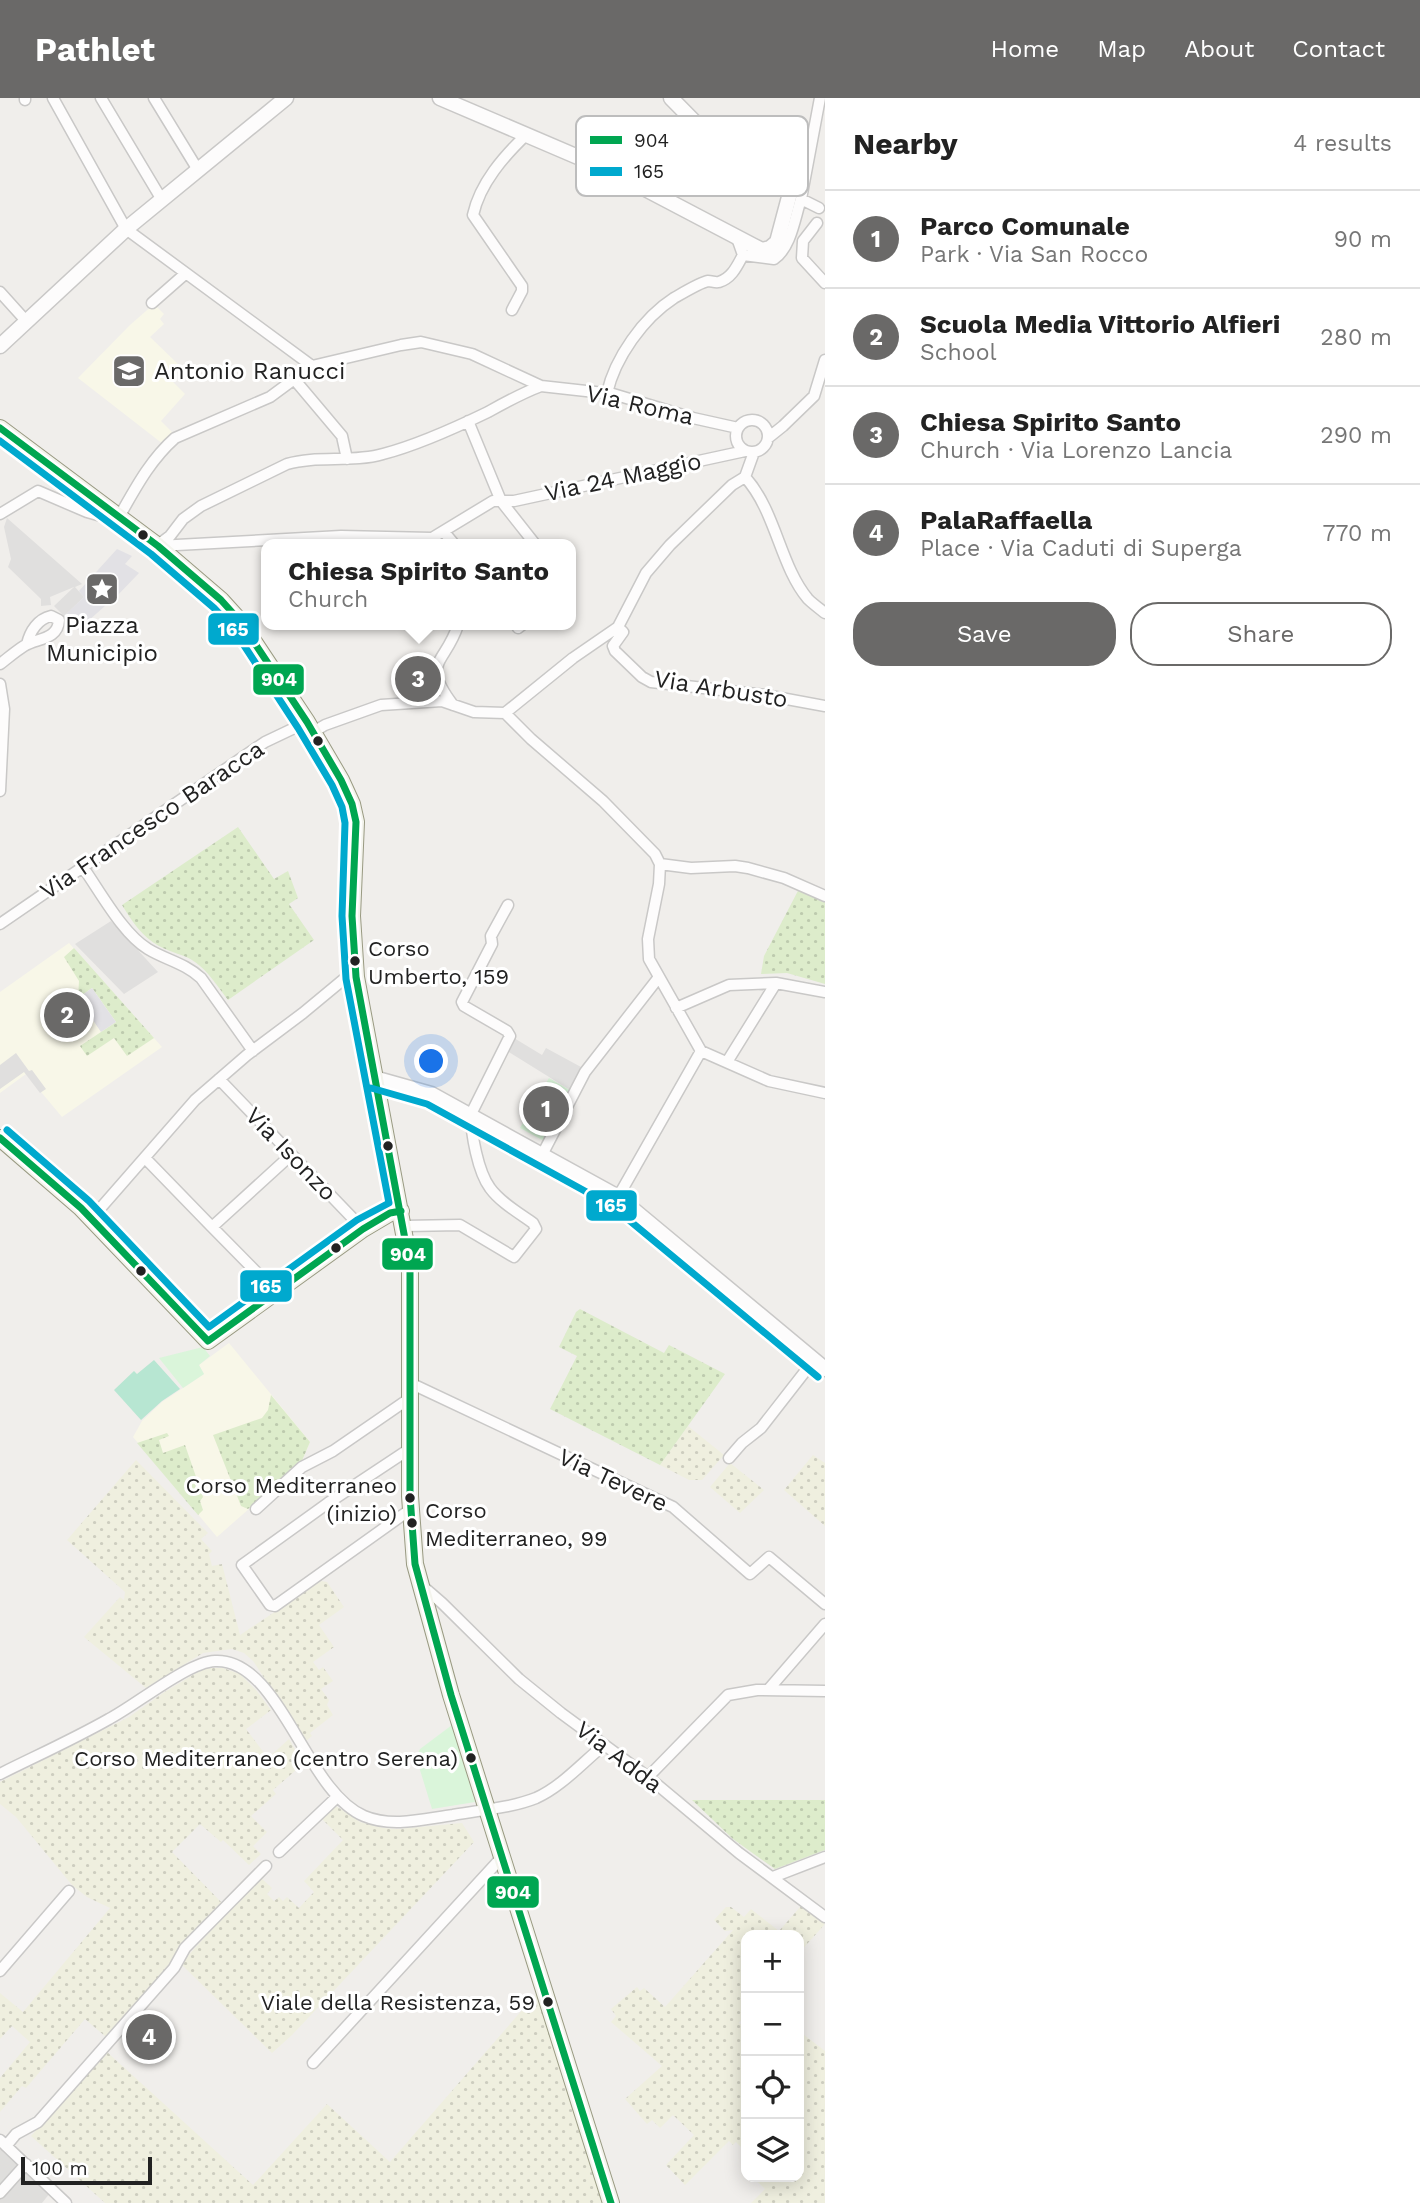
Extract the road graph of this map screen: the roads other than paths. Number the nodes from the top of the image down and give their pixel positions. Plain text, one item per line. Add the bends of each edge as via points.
1 (53, 98) edge
2 (101, 98) edge
3 (155, 98) edge
4 (286, 98) edge
5 (440, 98) edge
6 (671, 98) edge
7 (820, 98) edge
8 (689, 116) edge
9 (527, 134) junction
10 (576, 156) edge
11 (808, 162) edge
12 (198, 170) junction
13 (660, 196) edge
14 (789, 196) edge
15 (802, 196) edge
16 (801, 199) junction
17 (162, 201) junction
18 (822, 206) edge
19 (821, 224) edge
20 (126, 229) junction
21 (736, 235) junction
22 (743, 255) junction
23 (185, 274) junction
24 (825, 283) edge
25 (0, 292) edge
26 (152, 303) dead end
27 (512, 310) dead end
28 (27, 322) junction
29 (0, 346) edge
30 (825, 360) edge
31 (312, 366) junction
32 (293, 379) junction
33 (541, 386) junction
34 (825, 386) edge
35 (607, 393) junction
36 (814, 396) junction
37 (468, 421) junction
38 (0, 428) edge
39 (738, 428) junction
40 (768, 438) junction
41 (750, 451) junction
42 (347, 459) junction
43 (745, 477) junction
44 (501, 501) junction
45 (0, 514) edge
46 (123, 520) junction
47 (444, 532) junction
48 (280, 539) edge
49 (450, 539) edge
50 (531, 539) edge
51 (261, 540) edge
52 (158, 545) junction
53 (825, 613) edge
54 (618, 627) junction
55 (457, 630) edge
56 (27, 644) dead end
57 (1, 660) edge
58 (0, 684) edge
59 (453, 705) junction
60 (825, 706) edge
61 (505, 713) junction
62 (310, 727) junction
63 (0, 791) edge
64 (660, 864) junction
65 (82, 866) junction
66 (825, 896) edge
67 (508, 905) dead end
68 (0, 924) edge
69 (356, 977) junction
70 (659, 977) junction
71 (776, 983) junction
72 (825, 992) edge
73 (676, 1008) junction
74 (253, 1051) junction
75 (701, 1051) junction
76 (727, 1062) junction
77 (374, 1078) junction
78 (219, 1079) junction
79 (825, 1093) edge
80 (471, 1114) junction
81 (0, 1138) edge
82 (291, 1155) junction
83 (542, 1155) junction
84 (145, 1158) junction
85 (618, 1197) junction
86 (91, 1219) junction
87 (403, 1219) junction
88 (212, 1227) junction
89 (363, 1228) junction
90 (276, 1292) junction
91 (821, 1363) edge
92 (410, 1390) junction
93 (411, 1448) junction
94 (729, 1458) dead end
95 (256, 1509) dead end
96 (411, 1509) junction
97 (421, 1589) junction
98 (825, 1604) edge
99 (825, 1624) edge
100 (768, 1690) junction
101 (825, 1691) edge
102 (603, 1746) junction
103 (0, 1774) edge
104 (648, 1777) junction
105 (337, 1797) junction
106 (488, 1810) junction
107 (279, 1852) dead end
108 (503, 1856) junction
109 (825, 1857) edge
110 (266, 1866) dead end
111 (773, 1877) junction
112 (69, 1891) dead end
113 (825, 1917) edge
114 (0, 1971) edge
115 (313, 2063) dead end
116 (3, 2143) edge
117 (26, 2164) junction
118 (0, 2193) edge
119 (66, 2203) edge
120 (611, 2203) edge

1 - 20 street
2 - 17 street
3 - 12 street
4 - 12 street
5 - 9 street
6 - 8 street
7 - 11 street
9 - 10 street
9 - 27 street via 495,169 473,215 522,286
12 - 17 street
13 - 21 street
14 - 21 street via 777,242 770,248 762,250
15 - 16 street
16 - 18 street
16 - 22 street via 781,254 767,260
17 - 20 street
18 - 19 street via 814,215
19 - 24 street via 803,241 802,258
20 - 23 street
20 - 28 street
21 - 22 street
22 - 35 street via 732,274 674,298 656,312 621,358
23 - 26 street
23 - 31 street
25 - 28 street
28 - 29 street
30 - 36 street
31 - 32 street
31 - 33 street via 422,342 472,354
32 - 42 street via 342,436
32 - 46 street via 270,397 165,446 136,484
33 - 35 street, Via Roma
33 - 37 street
34 - 36 street
35 - 39 street, Via Roma
36 - 40 street
37 - 42 street via 381,455
37 - 44 street
38 - 46 main road
39 - 40 street via 757,421
39 - 41 street via 738,444
40 - 41 street via 764,447
41 - 43 street
41 - 44 street, Via 24 Maggio
42 - 52 street via 287,464 201,506
43 - 53 street via 768,513 807,598
43 - 54 street via 663,552 646,573
44 - 47 street, Via 24 Maggio via 492,501
44 - 50 street
45 - 46 street via 38,491 87,512
46 - 52 main road
47 - 48 street via 432,538
47 - 49 street
51 - 52 street
52 - 62 main road via 240,621
54 - 60 street, Via Arbusto via 623,632 613,646 615,651 651,682
54 - 61 street
55 - 59 street via 435,666
56 - 57 street
58 - 63 street via 4,709
59 - 61 street, Via Francesco Baracca via 474,712
59 - 62 street, Via Francesco Baracca via 442,701 381,705
61 - 64 street via 603,801 656,854
62 - 65 street, Via Francesco Baracca via 265,741
62 - 69 main road via 341,780 356,822 352,916
64 - 66 street via 748,868
64 - 70 street via 648,939 649,959
65 - 68 street, Via Francesco Baracca
65 - 74 street via 135,938 201,978
67 - 80 street via 462,1002 510,1036
69 - 74 street via 344,979
69 - 77 main road
70 - 73 street
70 - 83 street via 585,1072
71 - 72 street
71 - 73 street via 729,985
71 - 76 street
73 - 75 street
74 - 78 street
75 - 76 street
75 - 85 street
76 - 79 street via 769,1081
77 - 80 street via 431,1094
77 - 87 main road
78 - 82 street, Via Isonzo
78 - 84 street
80 - 83 street
80 - 87 street via 474,1143 488,1187 536,1229 514,1257 460,1226
81 - 86 main road
82 - 88 street
82 - 89 street, Via Isonzo
83 - 85 street
84 - 86 street
84 - 88 street
85 - 91 street
86 - 90 main road via 208,1341
87 - 89 main road via 390,1213
87 - 92 main road via 410,1266
88 - 90 street
89 - 90 main road
91 - 94 street
92 - 93 main road
92 - 95 street via 333,1451 302,1467
92 - 98 street, Via Tevere via 673,1507 750,1574 769,1557
93 - 96 main road
93 - 96 street via 242,1565 275,1606
96 - 97 main road via 413,1555
97 - 102 street, Via Adda via 460,1618 519,1679
97 - 106 main road
99 - 100 street
100 - 101 street
100 - 104 street via 728,1695
102 - 104 street, Via Adda
102 - 106 street via 548,1792
103 - 105 street via 107,1721 187,1670 215,1661 239,1665 260,1682
104 - 111 street, Via Adda
105 - 106 street via 366,1817 389,1822
105 - 107 street
106 - 108 main road
108 - 115 street
108 - 120 main road
109 - 111 street
110 - 116 street via 186,1948 174,1968 38,2122
111 - 113 street, Via Adda
112 - 114 street
116 - 117 street
117 - 118 street
117 - 119 street

